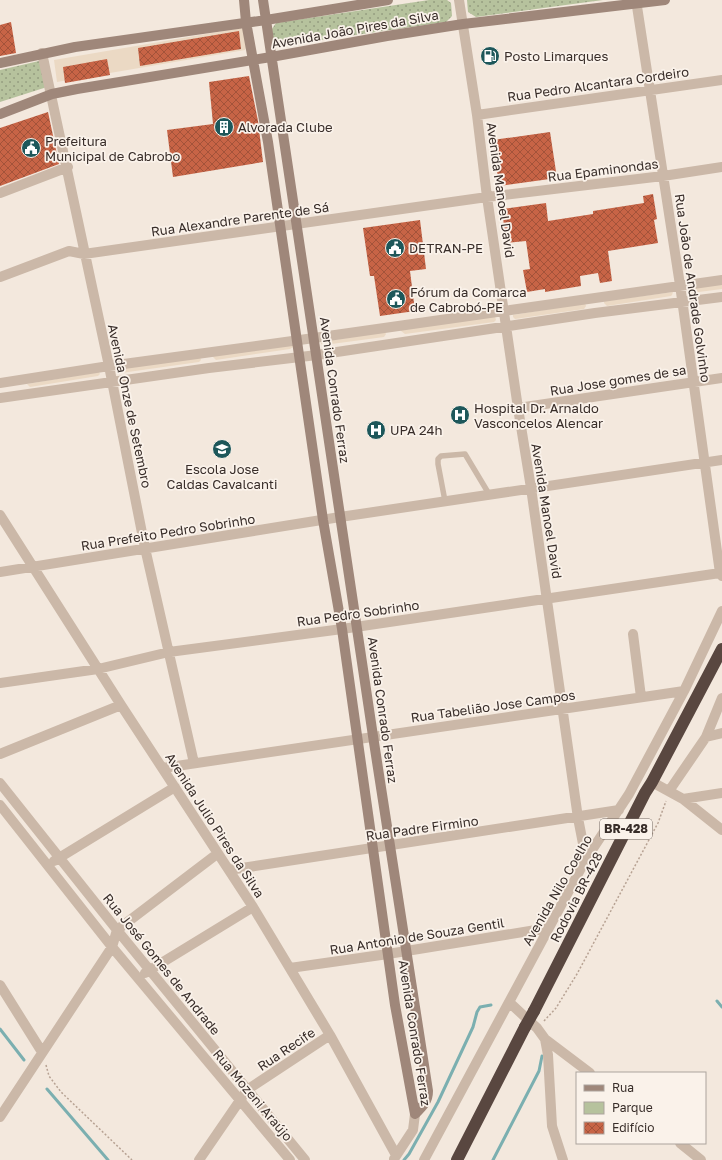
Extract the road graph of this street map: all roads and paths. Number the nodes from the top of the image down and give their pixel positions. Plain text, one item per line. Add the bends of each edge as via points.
1 (244, 0) edge
2 (263, 0) edge
3 (388, 0) edge
4 (460, 0) edge
5 (665, 0) edge
6 (637, 2) edge
7 (266, 20) junction
8 (246, 22) junction
9 (463, 24) junction
10 (42, 53) junction
11 (271, 57) junction
12 (253, 60) junction
13 (0, 63) edge
14 (722, 80) edge
15 (651, 90) junction
16 (52, 94) junction
17 (0, 114) edge
18 (477, 115) junction
19 (283, 138) junction
20 (268, 142) junction
21 (68, 167) junction
22 (722, 168) edge
23 (664, 176) junction
24 (0, 193) edge
25 (487, 197) junction
26 (297, 225) junction
27 (280, 227) junction
28 (84, 254) junction
29 (0, 277) edge
30 (305, 280) junction
31 (722, 280) edge
32 (289, 284) junction
33 (680, 285) junction
34 (722, 296) edge
35 (593, 298) junction
36 (682, 302) junction
37 (504, 311) junction
38 (595, 313) junction
39 (392, 327) junction
40 (507, 327) junction
41 (314, 338) junction
42 (297, 341) junction
43 (395, 343) junction
44 (206, 353) junction
45 (317, 355) junction
46 (300, 357) junction
47 (109, 366) junction
48 (208, 368) junction
49 (722, 378) edge
50 (17, 380) junction
51 (112, 382) junction
52 (693, 382) junction
53 (0, 383) edge
54 (21, 395) junction
55 (0, 398) edge
56 (518, 408) junction
57 (328, 434) junction
58 (312, 437) junction
59 (722, 460) edge
60 (704, 462) junction
61 (531, 488) junction
62 (489, 494) junction
63 (445, 501) junction
64 (0, 515) edge
65 (340, 517) junction
66 (323, 520) junction
67 (145, 548) junction
68 (32, 567) junction
69 (349, 571) junction
70 (0, 572) edge
71 (333, 575) junction
72 (721, 575) edge
73 (547, 598) junction
74 (722, 611) edge
75 (358, 626) junction
76 (342, 628) junction
77 (633, 634) dead end
78 (722, 649) edge
79 (169, 652) junction
80 (98, 669) junction
81 (364, 675) junction
82 (349, 679) junction
83 (0, 683) edge
84 (684, 691) junction
85 (641, 697) junction
86 (722, 698) edge
87 (120, 705) junction
88 (562, 709) junction
89 (722, 733) edge
90 (373, 736) junction
91 (706, 737) junction
92 (357, 739) junction
93 (0, 754) edge
94 (194, 763) junction
95 (163, 768) junction
96 (652, 782) junction
97 (0, 783) edge
98 (175, 787) junction
99 (382, 789) junction
100 (365, 791) junction
101 (669, 791) junction
102 (722, 792) edge
103 (682, 799) junction
104 (18, 804) junction
105 (619, 810) junction
106 (2, 811) edge
107 (578, 818) junction
108 (722, 830) edge
109 (391, 846) junction
110 (374, 848) junction
111 (217, 854) junction
112 (59, 857) junction
113 (586, 859) junction
114 (48, 866) junction
115 (229, 870) junction
116 (253, 907) junction
117 (548, 928) junction
118 (117, 930) junction
119 (112, 947) junction
120 (407, 951) junction
121 (388, 954) junction
122 (290, 968) junction
123 (150, 969) junction
124 (139, 978) junction
125 (0, 985) edge
126 (510, 1003) junction
127 (418, 1024) junction
128 (400, 1028) junction
129 (538, 1028) junction
130 (330, 1035) junction
131 (544, 1039) junction
132 (42, 1052) junction
133 (589, 1072) edge
134 (248, 1090) junction
135 (240, 1101) junction
136 (415, 1114) junction
137 (0, 1117) edge
138 (284, 1134) junction
139 (276, 1142) junction
140 (681, 1144) edge
141 (395, 1158) edge
142 (132, 1160) edge
143 (199, 1160) edge
144 (290, 1160) edge
145 (304, 1160) edge
146 (424, 1160) edge
147 (457, 1160) edge
148 (563, 1160) edge
149 (701, 1160) edge

1 - 8 street, Avenida Conrado Ferraz
2 - 7 street, Avenida Conrado Ferraz
3 - 7 street, Avenida João Pires da Silva
4 - 9 street, Avenida Manoel David
5 - 6 street, Avenida João Pires da Silva
6 - 9 street, Avenida João Pires da Silva
6 - 15 street, Rua João de Andrade Golvinho
7 - 8 street, Avenida João Pires da Silva
7 - 11 street, Avenida Conrado Ferraz
8 - 10 street, Avenida João Pires da Silva
8 - 12 street, Avenida Conrado Ferraz
9 - 11 street, Avenida João Pires da Silva
9 - 18 street, Avenida Manoel David
10 - 13 street, Avenida João Pires da Silva
10 - 16 street, Avenida Onze de Setembro
11 - 12 street, Avenida João Pires da Silva
11 - 19 street, Avenida Conrado Ferraz
12 - 16 street, Avenida João Pires da Silva
12 - 20 street, Avenida Conrado Ferraz
14 - 15 street, Rua Pedro Alcantara Cordeiro
15 - 18 street, Rua Pedro Alcantara Cordeiro
15 - 23 street, Rua João de Andrade Golvinho
16 - 17 street, Avenida João Pires da Silva
16 - 21 street, Avenida Onze de Setembro
18 - 25 street, Avenida Manoel David
19 - 20 street
19 - 26 street, Avenida Conrado Ferraz
20 - 27 street, Avenida Conrado Ferraz
21 - 24 street
21 - 28 street, Avenida Onze de Setembro
22 - 23 street, Rua Epaminondas
23 - 25 street, Rua Epaminondas
23 - 33 street, Rua João de Andrade Golvinho
25 - 26 street, Rua Alexandre Parente de Sá
25 - 37 street, Avenida Manoel David
26 - 27 street, Rua Alexandre Parente de Sá
26 - 30 street, Avenida Conrado Ferraz
27 - 28 street, Rua Alexandre Parente de Sá
27 - 32 street, Avenida Conrado Ferraz
28 - 29 street, Rua Alexandre Parente de Sá via 69,251
28 - 47 street, Avenida Onze de Setembro
30 - 32 street
30 - 41 street, Avenida Conrado Ferraz
31 - 33 street
32 - 42 street, Avenida Conrado Ferraz
33 - 35 street
33 - 36 street, Rua João de Andrade Golvinho
34 - 36 street
35 - 37 street
35 - 38 street
36 - 38 street
36 - 52 street, Rua João de Andrade Golvinho
37 - 39 street
37 - 40 street, Avenida Manoel David
38 - 40 street
39 - 41 street
39 - 43 street
40 - 43 street
40 - 56 street, Avenida Manoel David
41 - 42 street
41 - 45 street, Avenida Conrado Ferraz
42 - 44 street
42 - 46 street, Avenida Conrado Ferraz
43 - 45 street
44 - 47 street
44 - 48 street
45 - 46 street
45 - 57 street, Avenida Conrado Ferraz
46 - 48 street
46 - 58 street, Avenida Conrado Ferraz
47 - 50 street
47 - 51 street, Avenida Onze de Setembro
48 - 51 street
49 - 52 street, Rua Jose gomes de sa
50 - 53 street
50 - 54 street
51 - 54 street
51 - 67 street, Avenida Onze de Setembro
52 - 56 street, Rua Jose gomes de sa
52 - 60 street, Rua João de Andrade Golvinho
54 - 55 street
56 - 61 street, Avenida Manoel David
57 - 58 street
57 - 65 street, Avenida Conrado Ferraz
58 - 66 street, Avenida Conrado Ferraz
59 - 60 street, Rua Prefeito Pedro Sobrinho
60 - 61 street, Rua Prefeito Pedro Sobrinho
60 - 72 street, Rua João de Andrade Golvinho
61 - 62 street, Rua Prefeito Pedro Sobrinho
61 - 73 street, Avenida Manoel David
62 - 63 street, Rua Prefeito Pedro Sobrinho
62 - 63 lane via 465,454 441,456 438,464
63 - 65 street, Rua Prefeito Pedro Sobrinho
64 - 68 street, Avenida Julio Pires da Silva
65 - 66 street, Rua Prefeito Pedro Sobrinho
65 - 69 street, Avenida Conrado Ferraz
66 - 67 street, Rua Prefeito Pedro Sobrinho
66 - 71 street, Avenida Conrado Ferraz
67 - 68 street, Rua Prefeito Pedro Sobrinho
67 - 79 street, Avenida Onze de Setembro
68 - 70 street, Rua Prefeito Pedro Sobrinho
68 - 80 street, Avenida Julio Pires da Silva
69 - 71 street
69 - 75 street, Avenida Conrado Ferraz
71 - 76 street, Avenida Conrado Ferraz
72 - 73 street, Rua Pedro Sobrinho
73 - 75 street, Rua Pedro Sobrinho
73 - 88 street, Avenida Manoel David
74 - 84 street, Avenida Nilo Coelho
75 - 76 street, Rua Pedro Sobrinho
75 - 81 street, Avenida Conrado Ferraz
76 - 79 street, Rua Pedro Sobrinho
76 - 82 street, Avenida Conrado Ferraz
77 - 85 street
78 - 96 highway, Rodovia BR-428 / BR-428
79 - 80 street, Rua Pedro Sobrinho
79 - 94 street, Avenida Onze de Setembro
80 - 83 street, Rua Pedro Sobrinho
80 - 87 street, Avenida Julio Pires da Silva
81 - 82 street
81 - 90 street, Avenida Conrado Ferraz
82 - 92 street, Avenida Conrado Ferraz
84 - 85 street, Rua Tabelião Jose Campos
84 - 105 street, Avenida Nilo Coelho
85 - 88 street, Rua Tabelião Jose Campos
86 - 91 street
87 - 93 street
87 - 95 street, Avenida Julio Pires da Silva
88 - 90 street, Rua Tabelião Jose Campos
88 - 107 street, Avenida Manoel David
89 - 91 street
90 - 92 street, Rua Tabelião Jose Campos
90 - 99 street, Avenida Conrado Ferraz
91 - 101 street
92 - 94 street, Rua Tabelião Jose Campos
92 - 100 street, Avenida Conrado Ferraz
94 - 95 street, Rua Tabelião Jose Campos
95 - 98 street, Avenida Julio Pires da Silva
96 - 101 street
96 - 147 highway, Rodovia BR-428 / BR-428, bridge via 644,793
97 - 104 street, Rua José Gomes de Andrade
98 - 111 street, Avenida Julio Pires da Silva
98 - 112 street
99 - 100 street
99 - 109 street, Avenida Conrado Ferraz
100 - 110 street, Avenida Conrado Ferraz
101 - 103 street
101 - 129 path via 658,823 577,974 556,1008
102 - 103 street
103 - 108 street
104 - 106 street
104 - 112 street, Rua José Gomes de Andrade
105 - 107 street, Rua Padre Firmino
105 - 113 street, Avenida Nilo Coelho
106 - 114 street, Rua Mozeni Araújo
107 - 109 street, Rua Padre Firmino
107 - 113 street, Avenida Manoel David
109 - 110 street, Rua Padre Firmino
109 - 120 street, Avenida Conrado Ferraz
110 - 115 street, Rua Padre Firmino
110 - 121 street, Avenida Conrado Ferraz
111 - 115 street, Avenida Julio Pires da Silva
111 - 118 street
112 - 114 street
112 - 118 street, Rua José Gomes de Andrade
113 - 117 street, Avenida Nilo Coelho
114 - 119 street, Rua Mozeni Araújo
115 - 116 street, Avenida Julio Pires da Silva
116 - 122 street, Avenida Julio Pires da Silva
116 - 123 street
117 - 120 street, Rua Antonio de Souza Gentil
117 - 126 street, Avenida Nilo Coelho
118 - 119 street
118 - 123 street, Rua José Gomes de Andrade
119 - 124 street, Rua Mozeni Araújo
119 - 132 street
120 - 121 street, Rua Antonio de Souza Gentil
120 - 127 street, Avenida Conrado Ferraz
121 - 122 street, Rua Antonio de Souza Gentil
121 - 128 street, Avenida Conrado Ferraz
122 - 130 street, Avenida Julio Pires da Silva
123 - 124 street
123 - 134 street, Rua José Gomes de Andrade
124 - 135 street, Rua Mozeni Araújo
125 - 132 street
126 - 129 street
126 - 146 street, Avenida Nilo Coelho
127 - 128 street
127 - 136 street, Avenida Conrado Ferraz via 428,1097
128 - 136 street, Avenida Conrado Ferraz
129 - 131 street
130 - 134 street, Rua Recife
130 - 141 street, Avenida Julio Pires da Silva
131 - 133 street
131 - 148 street via 548,1055 552,1126
132 - 137 street
132 - 142 path via 49,1076 61,1092
134 - 135 street, Rua Recife
134 - 138 street, Rua José Gomes de Andrade
135 - 139 street, Rua Mozeni Araújo
135 - 143 street, Rua Recife
136 - 141 street via 413,1130
138 - 139 street
138 - 145 street, Rua José Gomes de Andrade
139 - 144 street, Rua Mozeni Araújo
140 - 149 street

